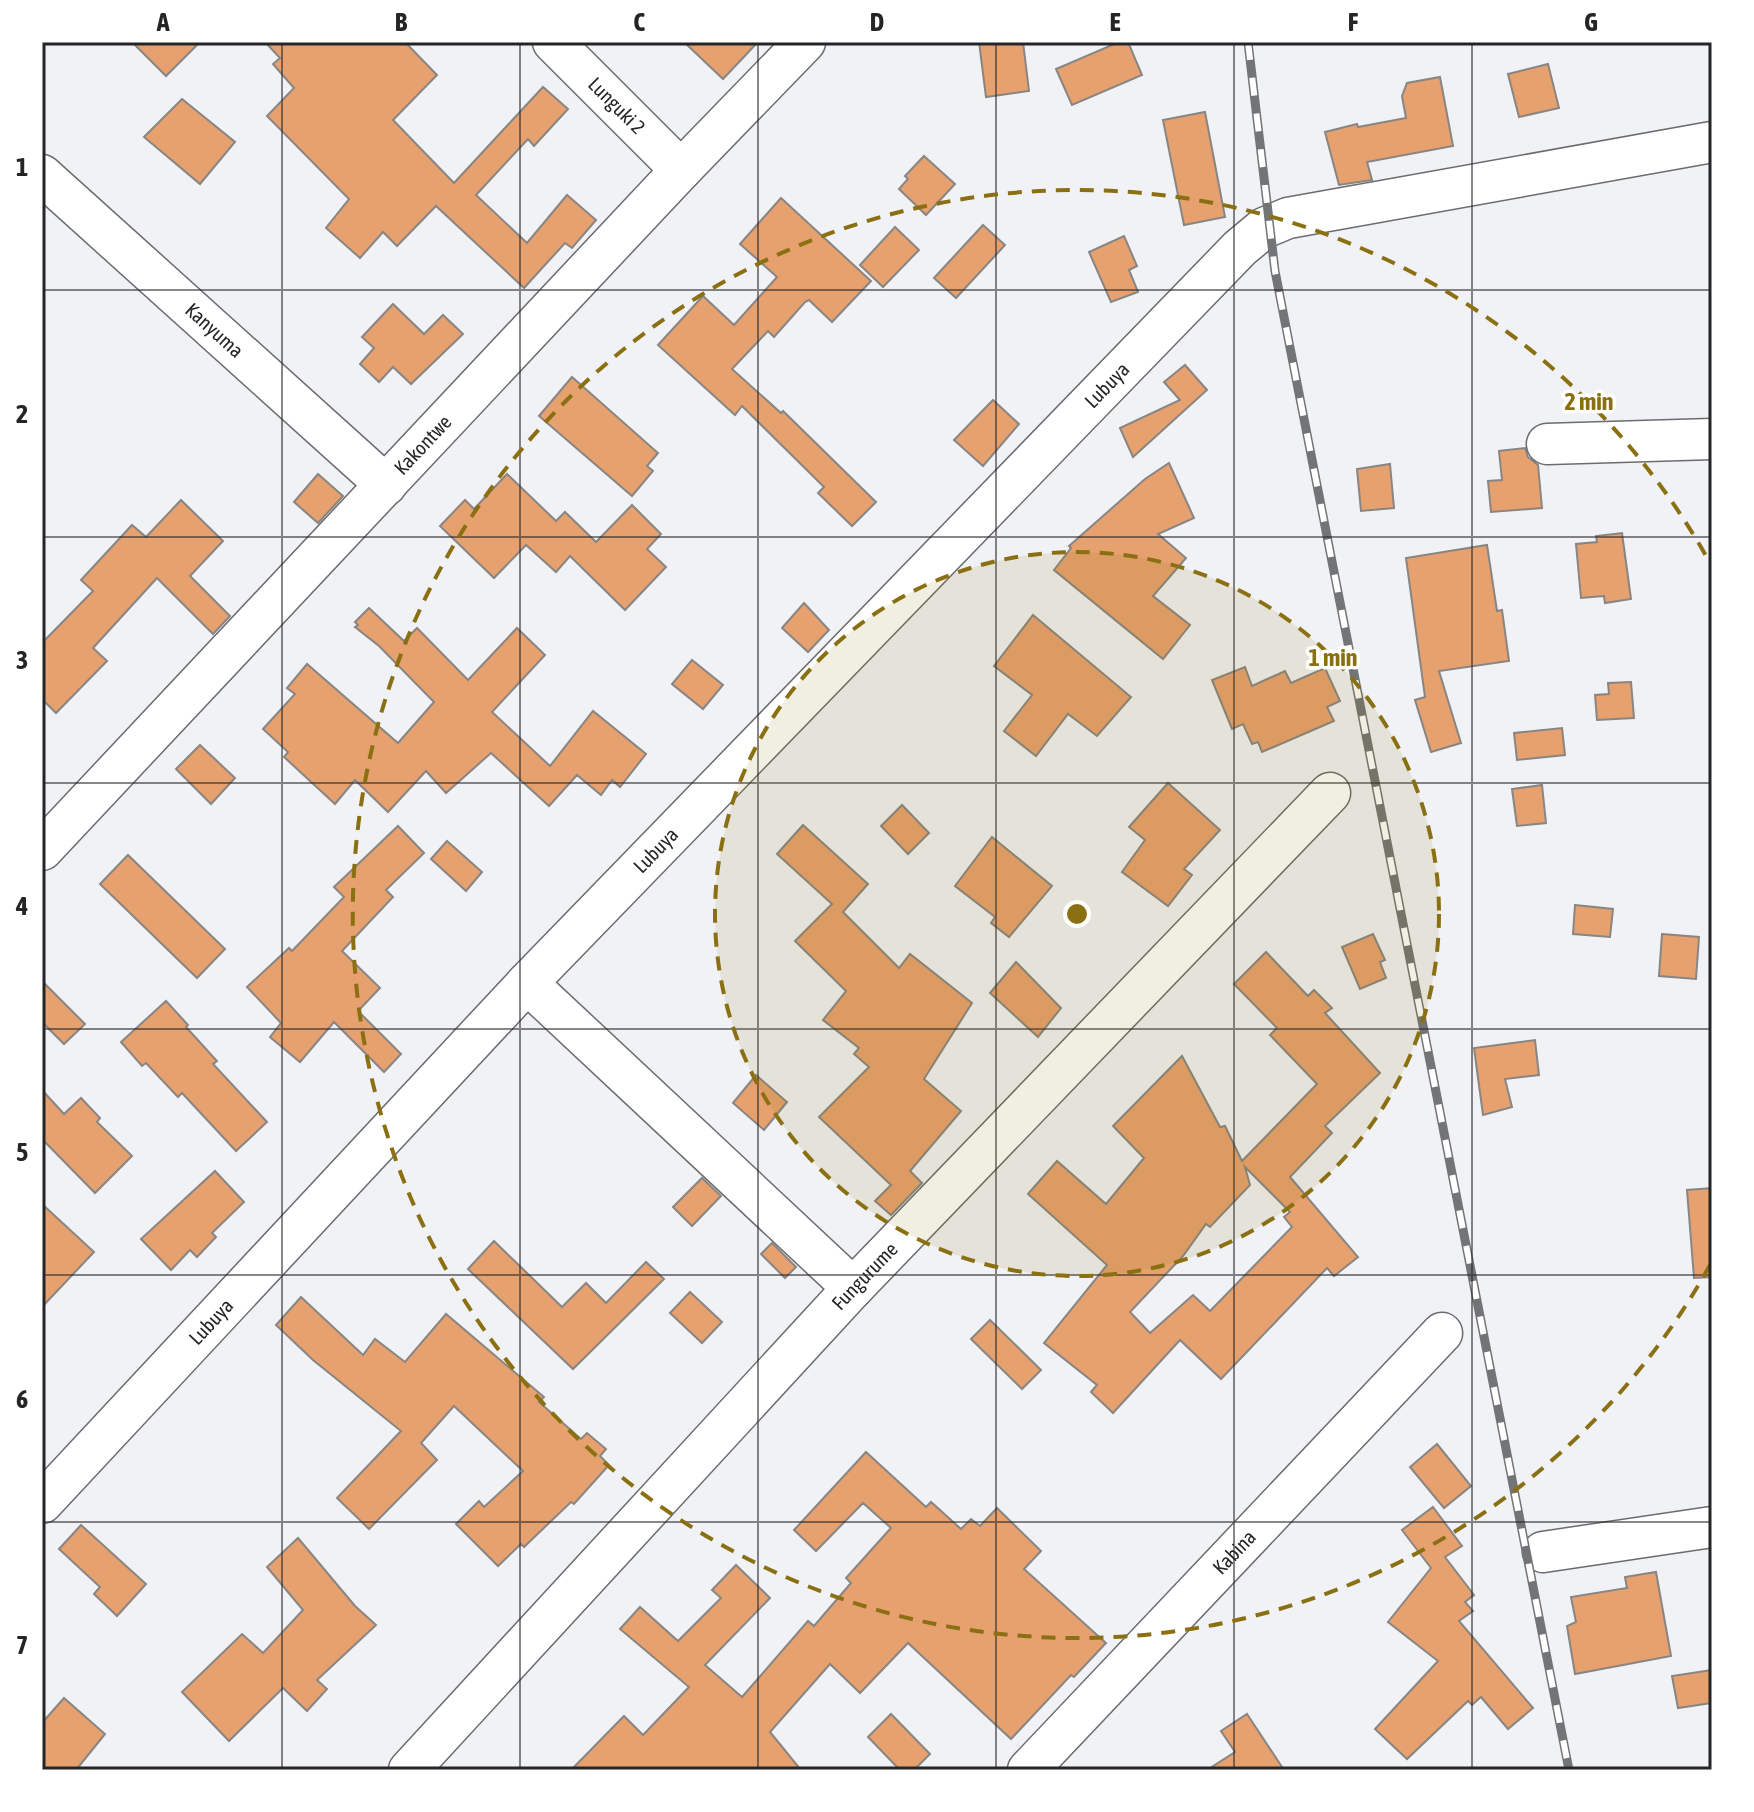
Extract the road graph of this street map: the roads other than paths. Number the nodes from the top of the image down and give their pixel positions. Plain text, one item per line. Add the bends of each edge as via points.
1 (553, 42) edge
2 (805, 42) edge
3 (1712, 142) edge
4 (681, 170) junction
5 (42, 175) edge
6 (1712, 439) edge
7 (1547, 444) dead end
8 (386, 485) junction
9 (1330, 793) dead end
10 (49, 828) edge
11 (527, 983) junction
12 (853, 1288) junction
13 (1442, 1333) dead end
14 (42, 1503) edge
15 (1712, 1527) edge
16 (1543, 1552) dead end
17 (409, 1770) edge
18 (1028, 1770) edge

1 - 4 street, Lunguki 2
2 - 4 street, Kakontwe
3 - 11 street, Lubuya via 1288,218 1264,228
4 - 8 street, Kakontwe
5 - 8 street, Kanyuma
6 - 7 street
8 - 10 street, Kakontwe
9 - 12 street, Fungurume
11 - 12 street
11 - 14 street, Lubuya
12 - 17 street, Fungurume
13 - 18 street, Kabina
15 - 16 street

